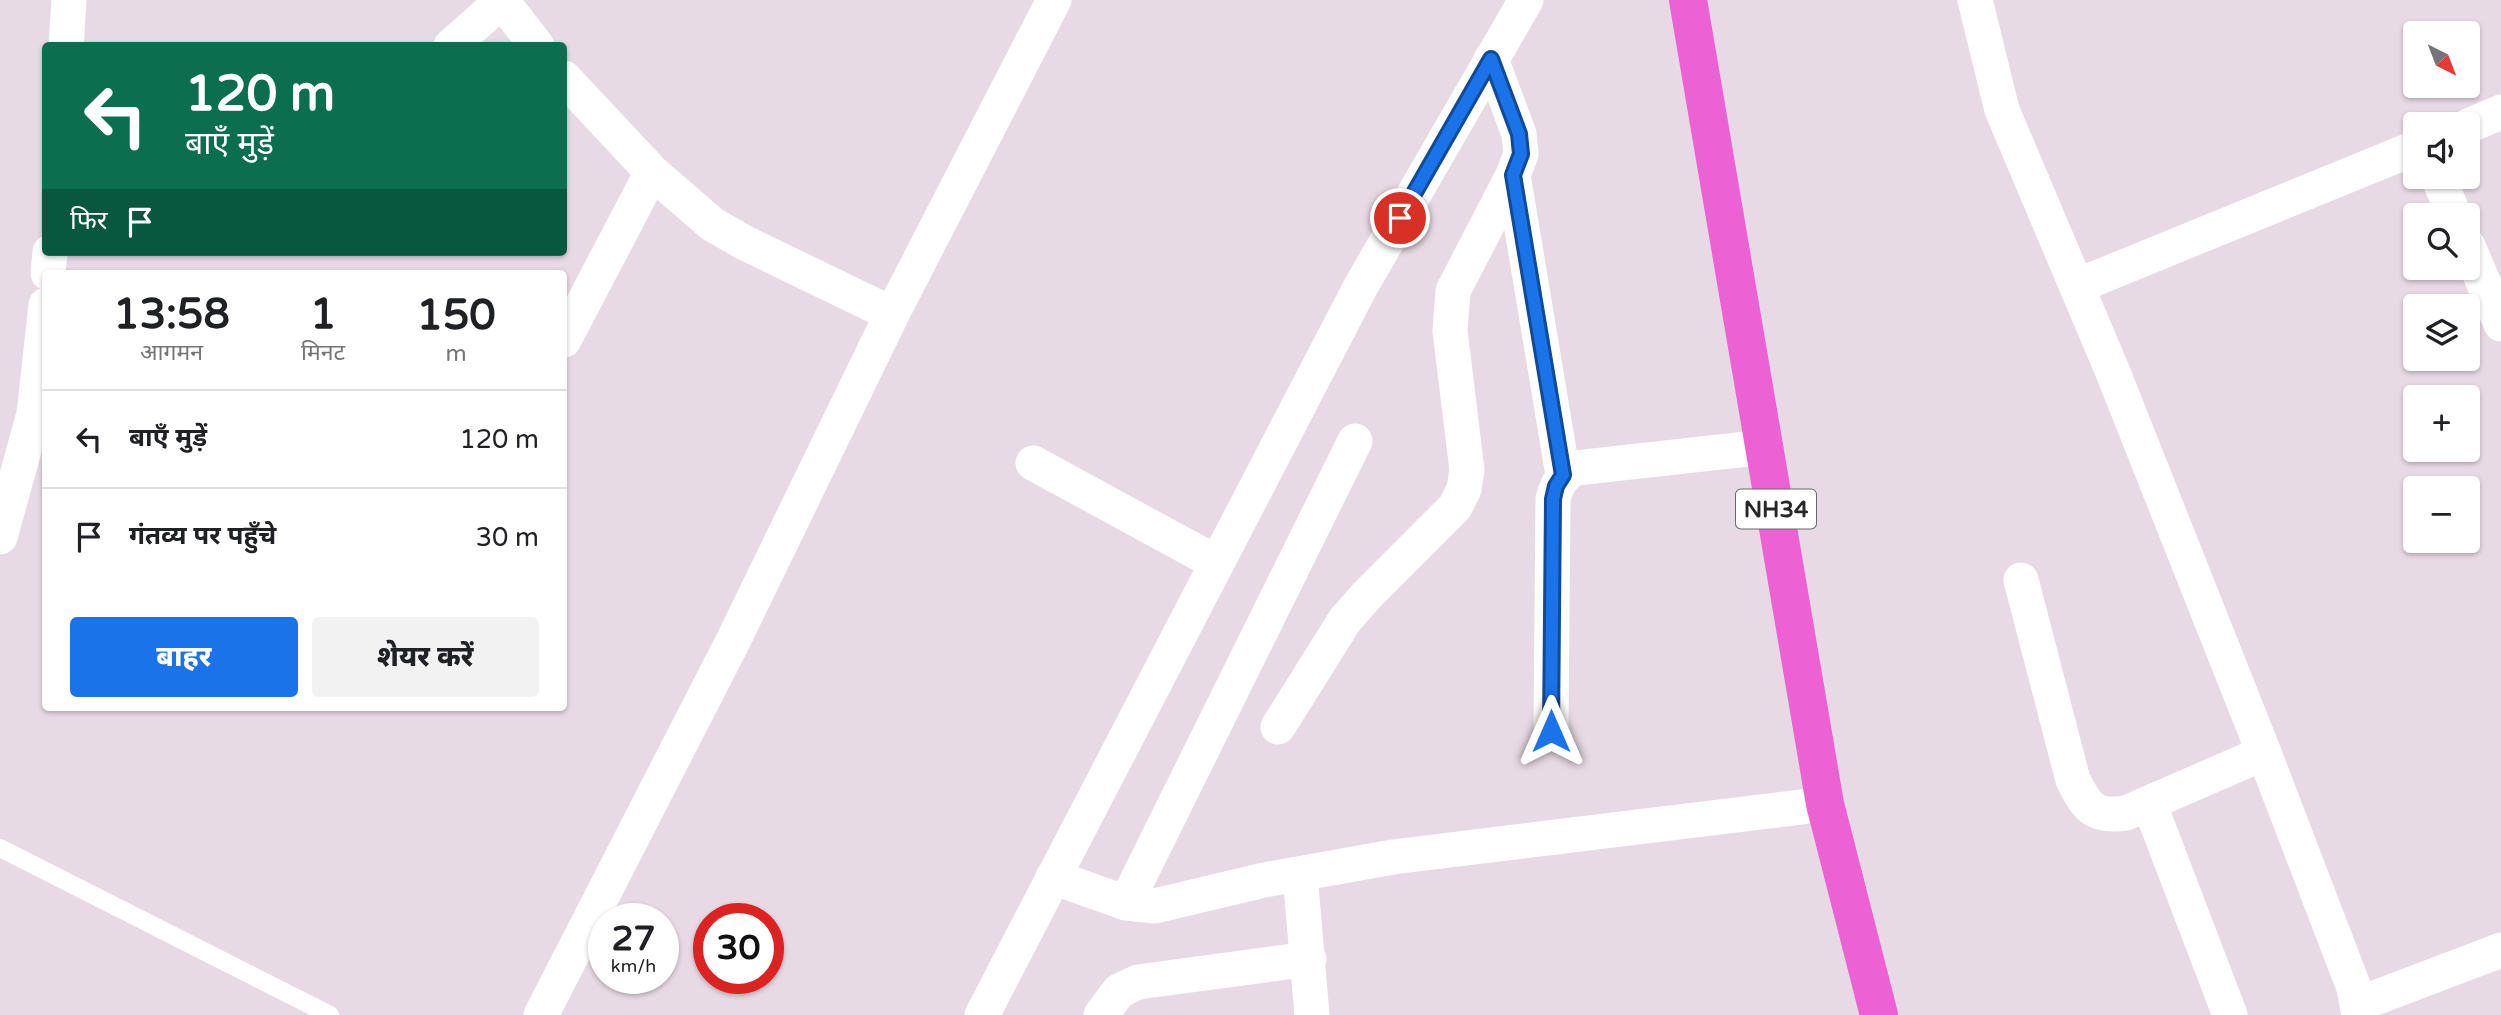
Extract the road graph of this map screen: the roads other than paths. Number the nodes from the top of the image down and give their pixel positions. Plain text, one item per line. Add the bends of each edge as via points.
1 (69, 0) edge
2 (1054, 0) edge
3 (1526, 0) edge
4 (1688, 0) edge
5 (1975, 0) edge
6 (501, 1) edge
7 (66, 42) edge
8 (455, 42) edge
9 (534, 42) edge
10 (1491, 59) junction
11 (567, 81) edge
12 (2501, 112) edge
13 (2480, 121) edge
14 (2403, 153) edge
15 (652, 172) junction
16 (1513, 175) junction
17 (2480, 274) edge
18 (2077, 286) junction
19 (892, 314) junction
20 (2501, 324) edge
21 (567, 334) edge
22 (42, 345) edge
23 (1355, 442) dead end
24 (1765, 447) junction
25 (1032, 463) dead end
26 (1563, 475) junction
27 (0, 537) edge
28 (1217, 563) junction
29 (2021, 580) dead end
30 (1278, 727) dead end
31 (1551, 731) dead end
32 (2264, 753) junction
33 (2149, 803) junction
34 (1825, 804) junction
35 (0, 848) edge
36 (1300, 874) junction
37 (1053, 877) junction
38 (1126, 903) junction
39 (2501, 950) edge
40 (1309, 959) junction
41 (2359, 1009) edge
42 (330, 1015) edge
43 (541, 1015) edge
44 (982, 1015) edge
45 (1101, 1015) edge
46 (1312, 1015) edge
47 (1879, 1015) edge
48 (2230, 1015) edge

1 - 7 street
2 - 19 street
3 - 10 street
4 - 24 highway, NH34
5 - 18 street via 2002,110
6 - 8 street
6 - 9 street
10 - 16 street via 1519,134 1521,154
10 - 28 street via 1361,286
11 - 15 street
12 - 13 street
14 - 18 street
15 - 19 street via 712,224
15 - 21 street
16 - 26 street
16 - 30 street via 1453,291 1450,331 1467,470 1464,489 1455,507 1345,620
17 - 20 street
18 - 32 street
19 - 43 street via 733,641
22 - 27 street via 34,414
23 - 38 street
24 - 26 street via 1576,468
24 - 34 highway, NH34
25 - 28 street
26 - 31 street via 1553,499
28 - 37 street
29 - 33 street via 2073,780 2083,799 2095,812 2110,816
32 - 33 street
32 - 41 street
33 - 48 street
34 - 36 street via 1393,857
34 - 47 highway, NH34
35 - 42 lane
36 - 38 street via 1174,903
36 - 40 street
37 - 38 street
37 - 44 street
39 - 41 street
40 - 45 street via 1138,982 1119,991
40 - 46 street

